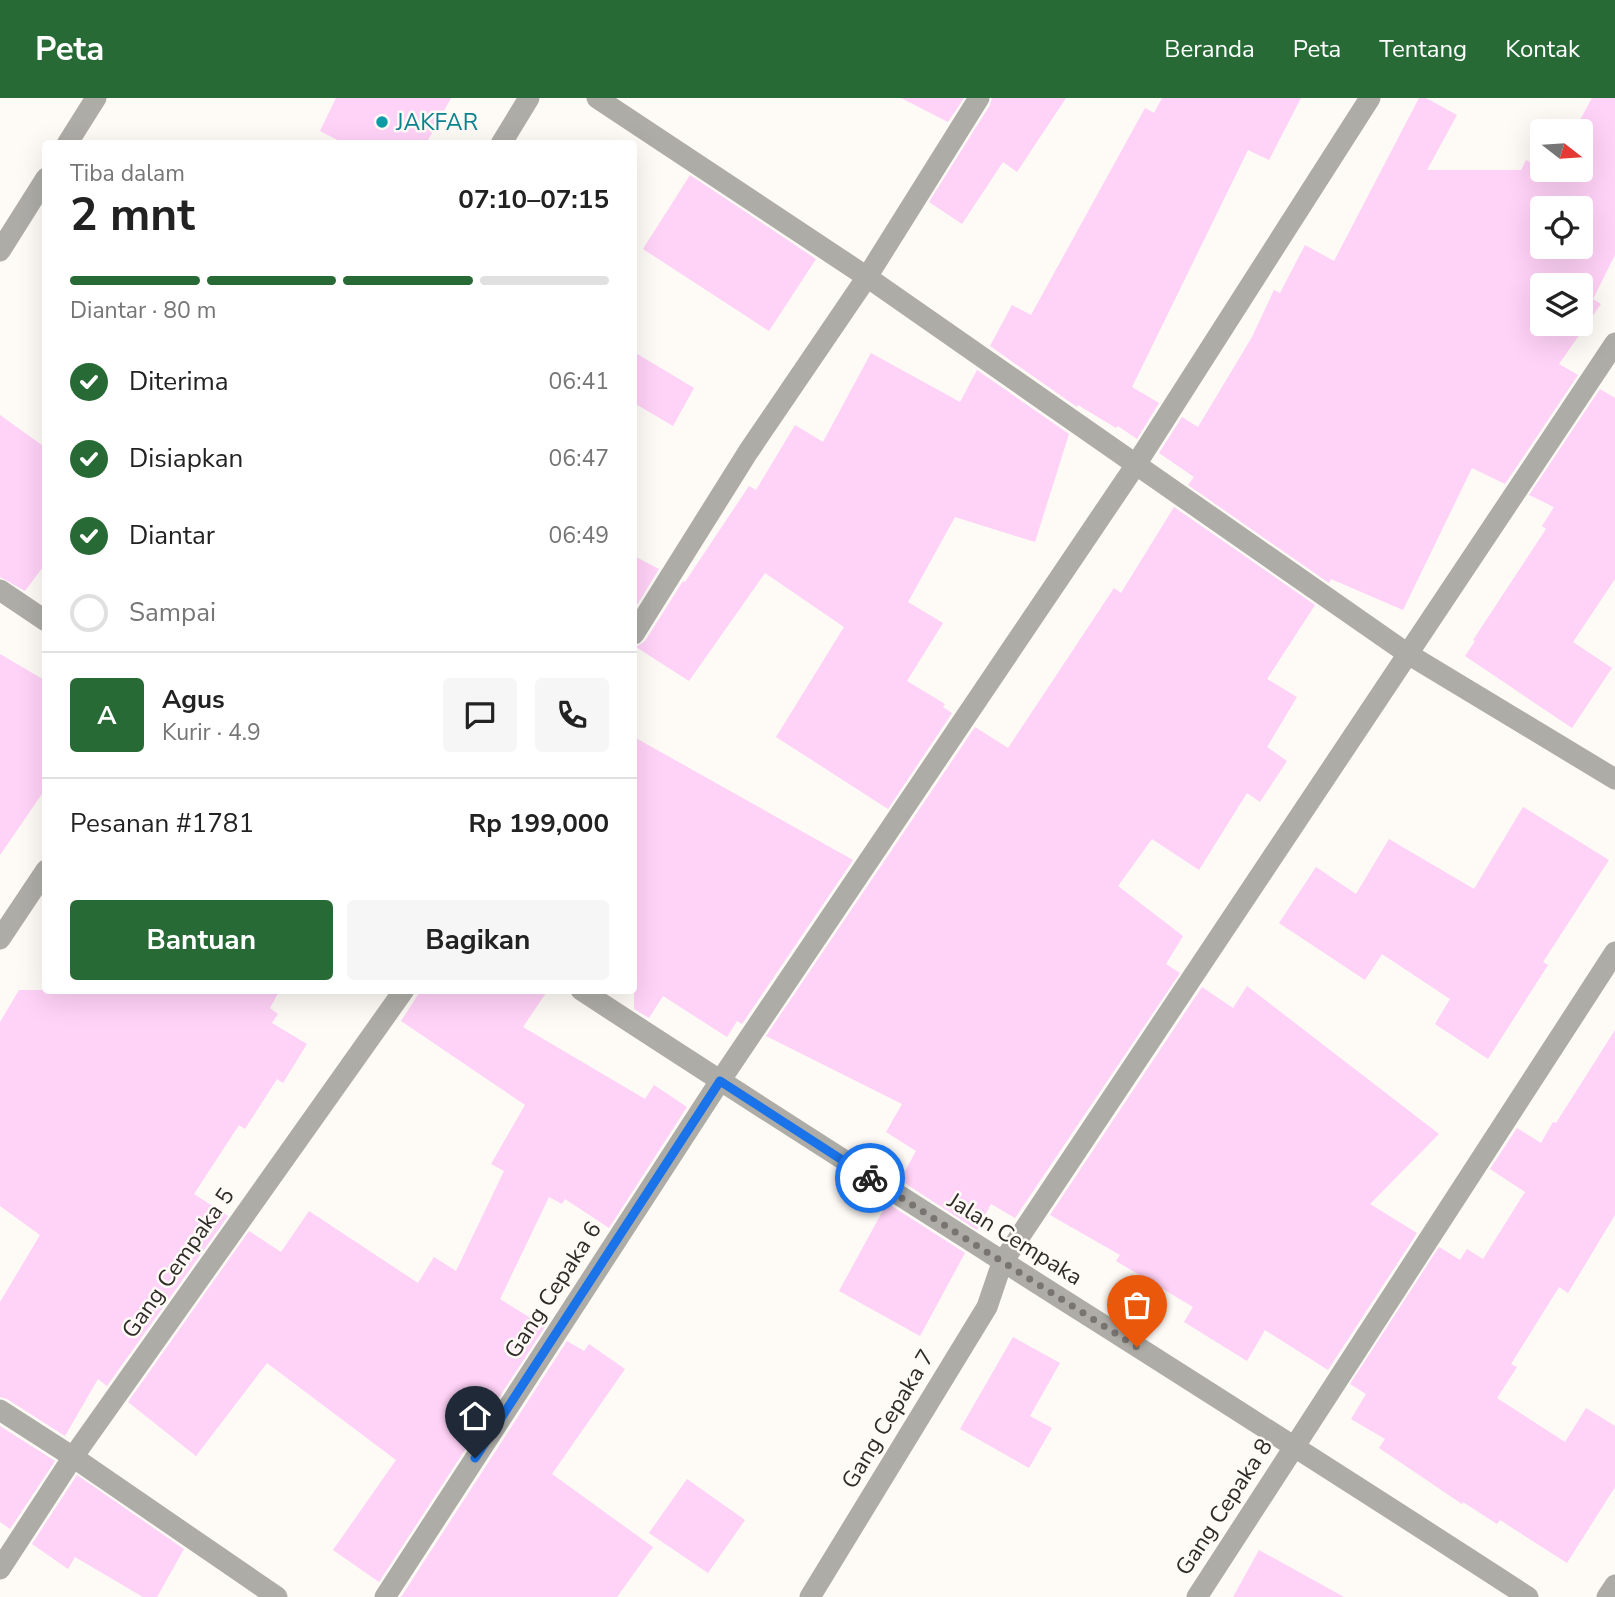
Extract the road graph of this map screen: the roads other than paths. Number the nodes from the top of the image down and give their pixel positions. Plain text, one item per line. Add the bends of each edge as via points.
1 (96, 98) edge
2 (529, 98) edge
3 (597, 98) edge
4 (979, 98) edge
5 (1370, 98) edge
6 (70, 140) edge
7 (503, 140) edge
8 (42, 184) edge
9 (0, 251) edge
10 (867, 276) junction
11 (1615, 343) edge
12 (1135, 466) junction
13 (0, 590) edge
14 (42, 618) edge
15 (637, 629) edge
16 (1408, 654) junction
17 (1615, 779) edge
18 (42, 876) edge
19 (0, 939) edge
20 (1615, 952) edge
21 (401, 994) edge
22 (588, 994) edge
23 (720, 1081) junction
24 (1002, 1263) junction
25 (0, 1410) edge
26 (1295, 1446) junction
27 (73, 1457) junction
28 (0, 1569) edge
29 (1615, 1585) edge
30 (277, 1597) edge
31 (385, 1597) edge
32 (810, 1597) edge
33 (1197, 1597) edge
34 (1528, 1597) edge
35 (1607, 1597) edge

1 - 6 street
2 - 7 street
3 - 10 street
4 - 10 street
5 - 12 street, Gang Cepaka 6
8 - 9 street
10 - 12 street
10 - 15 street via 748,452
11 - 16 street, Gang Cepaka 7
12 - 16 street
12 - 23 street, Gang Cepaka 6
13 - 14 street
16 - 17 street
16 - 24 street, Gang Cepaka 7
18 - 19 street
20 - 26 street, Gang Cepaka 8
21 - 27 street, Gang Cempaka 5
22 - 23 street, Jalan Cempaka
23 - 24 street, Jalan Cempaka
23 - 31 street, Gang Cepaka 6
24 - 26 street, Jalan Cempaka
24 - 32 street, Gang Cepaka 7 via 987,1307
25 - 27 street
26 - 33 street, Gang Cepaka 8
26 - 34 street, Jalan Cempaka
27 - 28 street, Gang Cempaka 5
27 - 30 street
29 - 35 street

